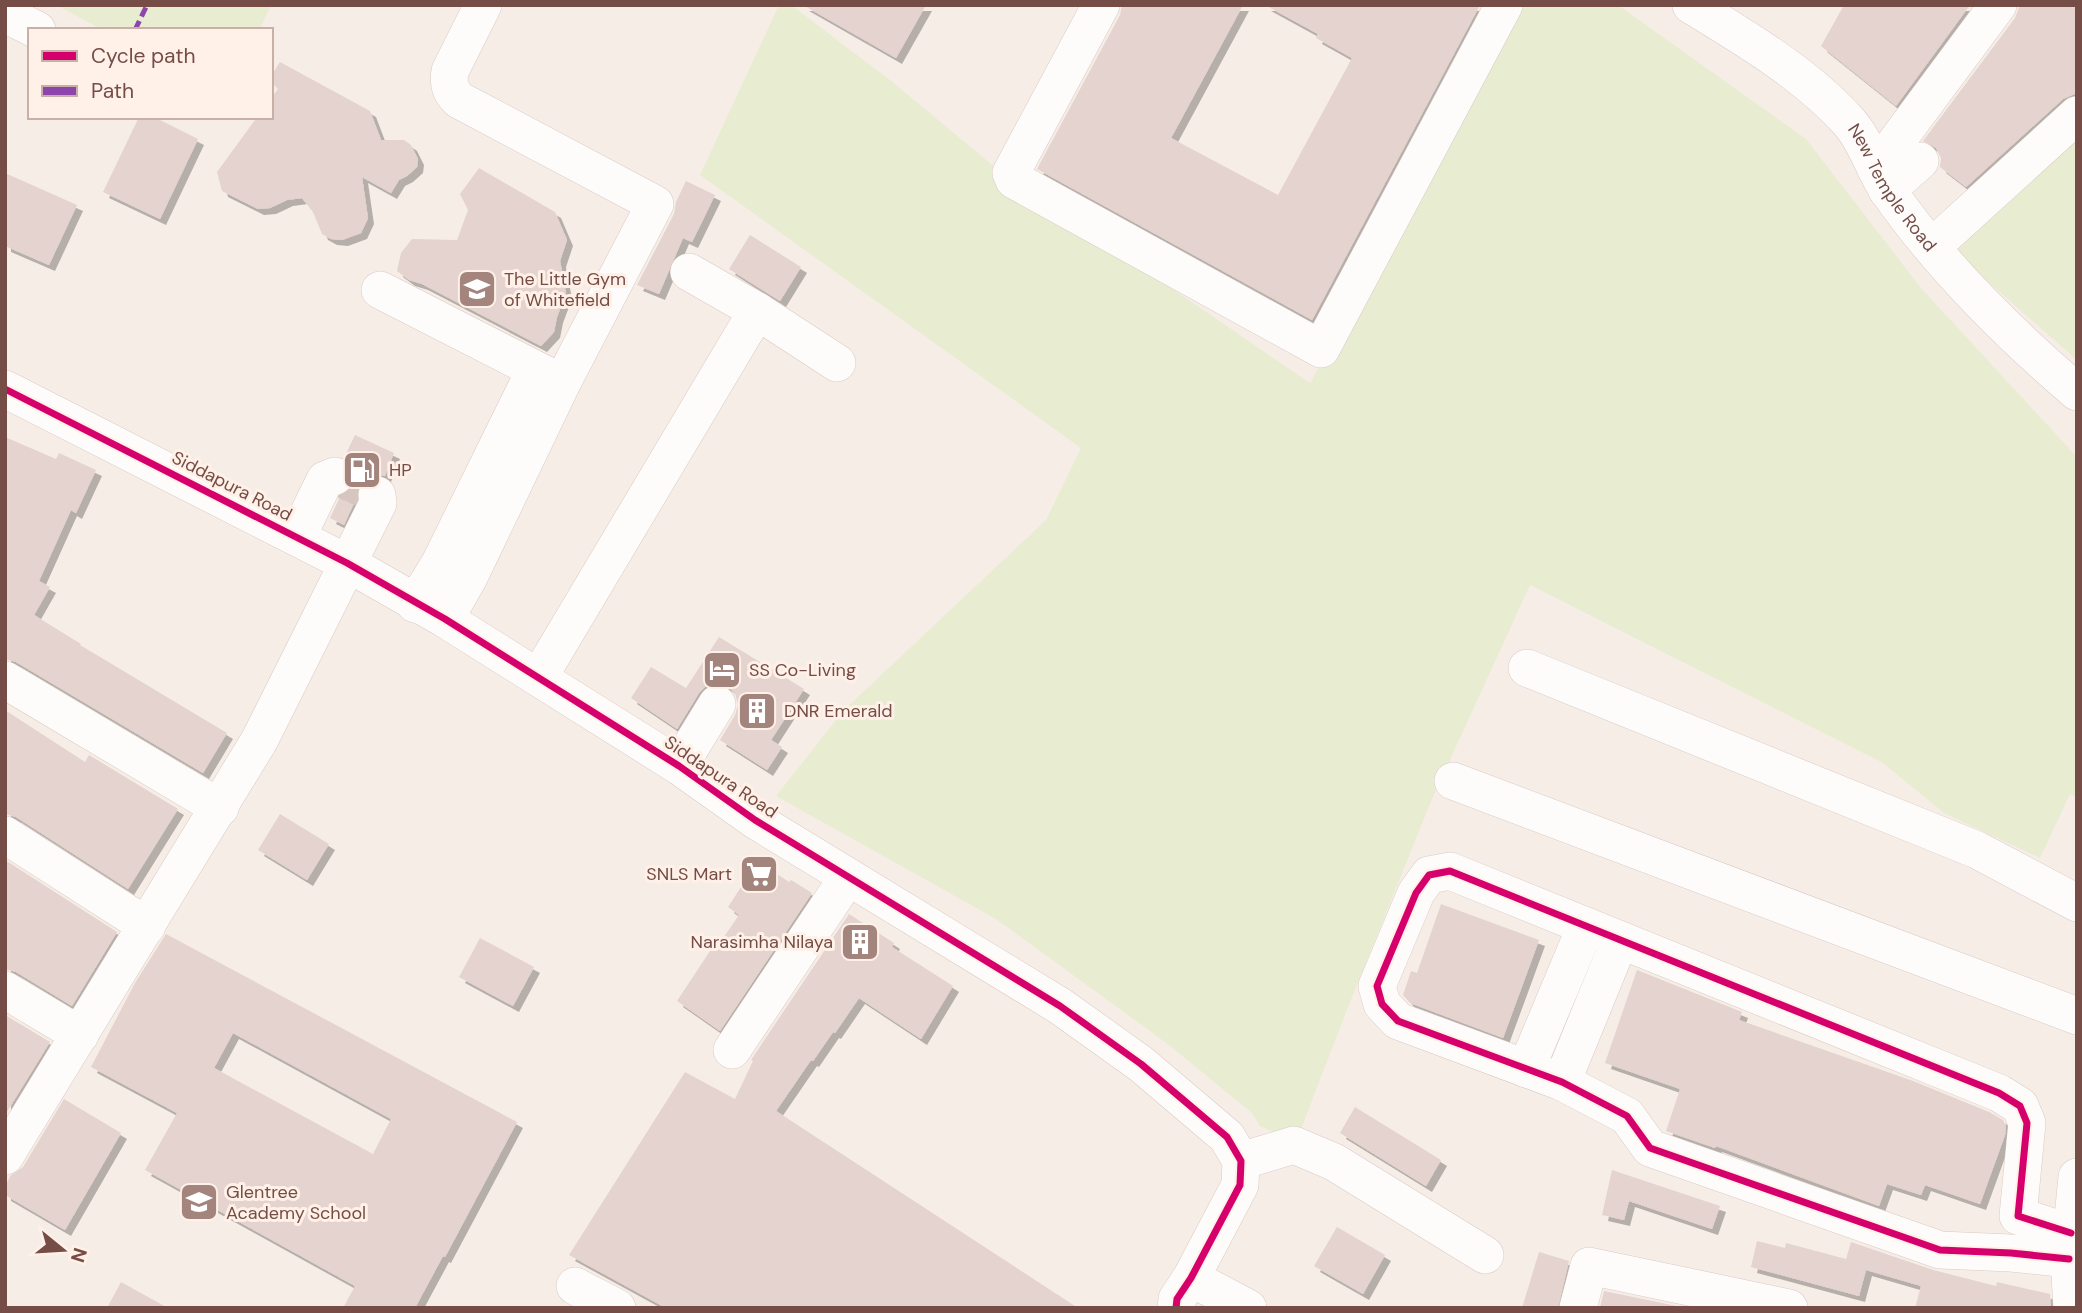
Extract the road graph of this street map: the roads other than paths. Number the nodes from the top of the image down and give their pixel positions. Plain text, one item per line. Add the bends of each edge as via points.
1 (482, 5) edge
2 (1101, 5) edge
3 (1504, 5) edge
4 (1691, 5) edge
5 (1998, 5) edge
6 (5, 14) edge
7 (33, 28) edge
8 (2077, 115) edge
9 (1920, 161) dead end
10 (1881, 179) junction
11 (1932, 247) junction
12 (689, 272) dead end
13 (380, 290) dead end
14 (757, 310) junction
15 (837, 363) dead end
16 (549, 376) junction
17 (5, 389) edge
18 (2077, 392) edge
19 (335, 476) dead end
20 (377, 495) dead end
21 (297, 537) junction
22 (347, 563) junction
23 (430, 611) junction
24 (1527, 668) dead end
25 (538, 677) junction
26 (5, 680) edge
27 (716, 704) dead end
28 (679, 766) junction
29 (1453, 781) dead end
30 (220, 807) junction
31 (5, 835) edge
32 (848, 877) junction
33 (2077, 903) edge
34 (147, 926) junction
35 (1586, 926) junction
36 (1620, 940) junction
37 (5, 990) edge
38 (2077, 1016) edge
39 (80, 1035) junction
40 (732, 1050) dead end
41 (1526, 1069) junction
42 (1562, 1083) junction
43 (7, 1148) edge
44 (1241, 1161) junction
45 (2077, 1177) edge
46 (1485, 1255) dead end
47 (2072, 1275) edge
48 (575, 1286) dead end
49 (1183, 1293) edge
50 (1766, 1306) edge
51 (617, 1308) edge
52 (1248, 1308) edge
53 (1578, 1308) edge

1 - 16 street via 450,71 451,92 655,204
2 - 3 street via 1011,173 1014,180 1321,349
4 - 10 street, New Temple Road via 1761,48 1822,96 1850,123
5 - 10 street
6 - 7 street
8 - 11 street
9 - 10 street
10 - 11 street, New Temple Road
11 - 18 street, New Temple Road via 2029,351
12 - 14 street
13 - 16 street
14 - 15 street
14 - 25 street
16 - 23 street via 440,563
17 - 21 street, Siddapura Road
19 - 21 street via 325,480
20 - 22 street via 378,503
21 - 22 street, Siddapura Road
22 - 23 street, Siddapura Road
22 - 30 street via 259,741
23 - 25 street, Siddapura Road
24 - 33 street via 1977,850
25 - 28 street, Siddapura Road
26 - 30 street
27 - 28 street
28 - 32 street, Siddapura Road
29 - 38 street
30 - 34 street
31 - 34 street
32 - 40 street
32 - 44 street, Siddapura Road via 1060,1006 1141,1064 1227,1137
34 - 39 street
35 - 36 street
35 - 41 street
35 - 41 street via 1450,871 1429,875 1416,893 1382,974 1377,986 1382,1004 1398,1021
36 - 42 street
36 - 47 street via 1999,1093 2020,1106 2027,1123 2018,1216
37 - 39 street
39 - 43 street
41 - 42 street
42 - 47 street via 1627,1116 1650,1148 1940,1250 2011,1253
44 - 46 street via 1294,1146 1334,1162
44 - 49 street via 1240,1185
45 - 47 street
48 - 51 street
49 - 52 street
50 - 53 street via 1589,1266

